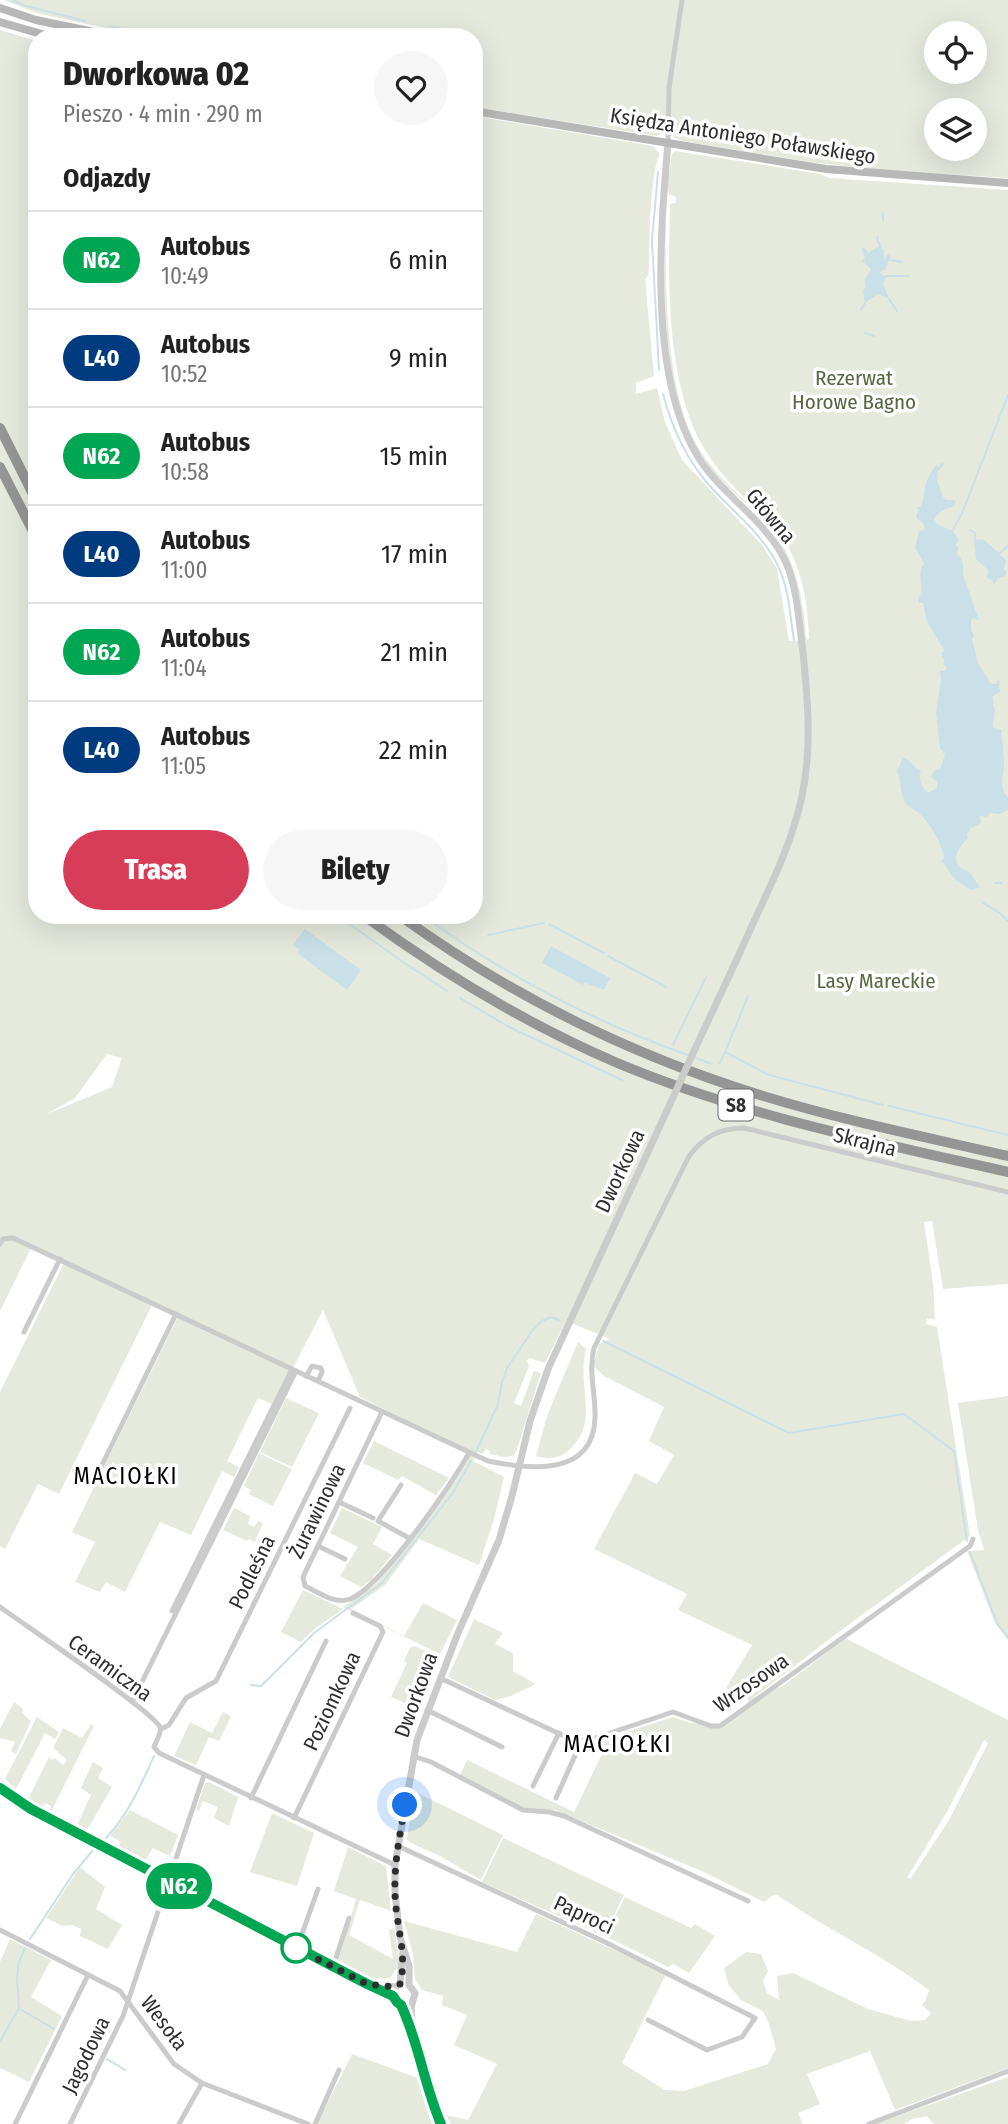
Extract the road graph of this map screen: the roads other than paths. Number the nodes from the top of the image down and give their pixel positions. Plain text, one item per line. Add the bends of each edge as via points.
1 (682, 0) edge
2 (0, 8) edge
3 (0, 22) edge
4 (75, 28) edge
5 (28, 30) edge
6 (483, 113) edge
7 (668, 144) junction
8 (1008, 183) edge
9 (0, 428) edge
10 (0, 467) edge
11 (28, 484) edge
12 (28, 521) edge
13 (376, 924) edge
14 (412, 924) edge
15 (695, 1049) joint
16 (1008, 1156) edge
17 (1008, 1172) edge
18 (1008, 1192) edge
19 (0, 1244) edge
20 (60, 1259) junction
21 (176, 1314) junction
22 (24, 1332) dead end
23 (294, 1370) junction
24 (306, 1376) junction
25 (318, 1381) junction
26 (350, 1408) dead end
27 (382, 1412) junction
28 (469, 1453) junction
29 (519, 1465) junction
30 (99, 1471) dead end
31 (401, 1485) dead end
32 (339, 1502) junction
33 (373, 1518) dead end
34 (409, 1538) junction
35 (973, 1539) dead end
36 (318, 1546) junction
37 (345, 1559) dead end
38 (0, 1607) edge
39 (172, 1611) dead end
40 (352, 1613) dead end
41 (326, 1641) dead end
42 (440, 1678) junction
43 (132, 1702) junction
44 (427, 1710) junction
45 (160, 1729) junction
46 (559, 1733) junction
47 (582, 1740) junction
48 (502, 1747) dead end
49 (413, 1756) junction
50 (204, 1775) junction
51 (533, 1786) dead end
52 (0, 1788) edge
53 (251, 1798) junction
54 (556, 1798) dead end
55 (294, 1818) junction
56 (398, 1846) junction
57 (395, 1865) junction
58 (168, 1881) junction
59 (317, 1889) dead end
60 (748, 1901) dead end
61 (349, 1918) dead end
62 (0, 1930) edge
63 (402, 1947) junction
64 (297, 1948) junction
65 (333, 1967) junction
66 (88, 1975) junction
67 (367, 1984) junction
68 (398, 1985) junction
69 (410, 1985) junction
70 (393, 1996) junction
71 (127, 2000) junction
72 (411, 2002) junction
73 (401, 2005) junction
74 (648, 2020) dead end
75 (414, 2038) junction
76 (339, 2070) dead end
77 (1008, 2071) edge
78 (202, 2082) junction
79 (15, 2124) edge
80 (71, 2124) edge
81 (179, 2124) edge
82 (308, 2124) edge
83 (315, 2124) edge
84 (441, 2124) edge
85 (869, 2124) edge

1 - 7 street, Główna via 669,88
2 - 4 main road
3 - 5 main road
6 - 7 main road, Księdza Antoniego Poławskiego
7 - 8 main road, Księdza Antoniego Poławskiego via 826,169
7 - 15 street, Główna via 660,275 676,409 705,468 768,533 786,563 796,602 808,719 804,780 792,834
9 - 11 highway
10 - 12 highway
13 - 17 highway, S8 via 480,993 551,1032 652,1076 832,1131
14 - 16 highway, S8 via 561,1015 659,1059 821,1112
15 - 29 street, Dworkowa, bridge via 548,1369
18 - 29 street, Skrajna via 744,1128 714,1133 689,1156 594,1348 595,1423 588,1444 562,1465
19 - 20 street via 13,1237
20 - 21 street
20 - 22 street
21 - 23 street
21 - 30 street
23 - 24 street
23 - 39 street
23 - 43 street
24 - 25 street
24 - 25 street via 312,1366 321,1368
25 - 27 street
26 - 45 street, Podleśna via 216,1681 186,1698 169,1725
27 - 28 street
27 - 32 street, Żurawinowa
28 - 29 street
28 - 34 street
29 - 42 street, Dworkowa via 499,1540
31 - 34 street via 378,1521
32 - 33 street
32 - 36 street, Żurawinowa
34 - 36 street, Żurawinowa via 373,1583 344,1600 305,1586 303,1577
35 - 47 street, Wrzosowa via 970,1546 720,1726 673,1712
36 - 37 street
38 - 43 street, Ceramiczna
40 - 55 street, Poziomkowa via 380,1626 383,1632
41 - 53 street
42 - 44 street, Dworkowa
42 - 46 street
43 - 45 street, Ceramiczna
44 - 48 street
44 - 49 street, Dworkowa
45 - 50 street, Ceramiczna via 156,1751
46 - 47 street
46 - 51 street
47 - 54 street
49 - 56 street, Dworkowa
49 - 60 street via 523,1810 565,1816
50 - 53 street, Ceramiczna
50 - 58 street, Jagodowa
52 - 58 street
53 - 55 street, Ceramiczna
55 - 57 street, Ceramiczna
56 - 57 street, Dworkowa
56 - 74 street, Paproci via 755,2018 742,2037 707,2050
57 - 63 street, Dworkowa
58 - 64 street
58 - 71 street, Jagodowa
59 - 64 street
61 - 65 street
62 - 66 street, Wesoła
63 - 68 street, Dworkowa
63 - 69 street, Dworkowa
64 - 65 street
65 - 67 street
66 - 71 street, Wesoła
66 - 79 street
67 - 68 street
67 - 70 street
68 - 69 street
68 - 70 street
69 - 72 street via 415,1993
70 - 73 street
71 - 78 street, Wesoła via 173,2064
71 - 80 street, Jagodowa
72 - 73 street
72 - 75 street
73 - 75 street
75 - 84 street
76 - 83 street
77 - 85 street
78 - 81 street
78 - 82 street, Wesoła

